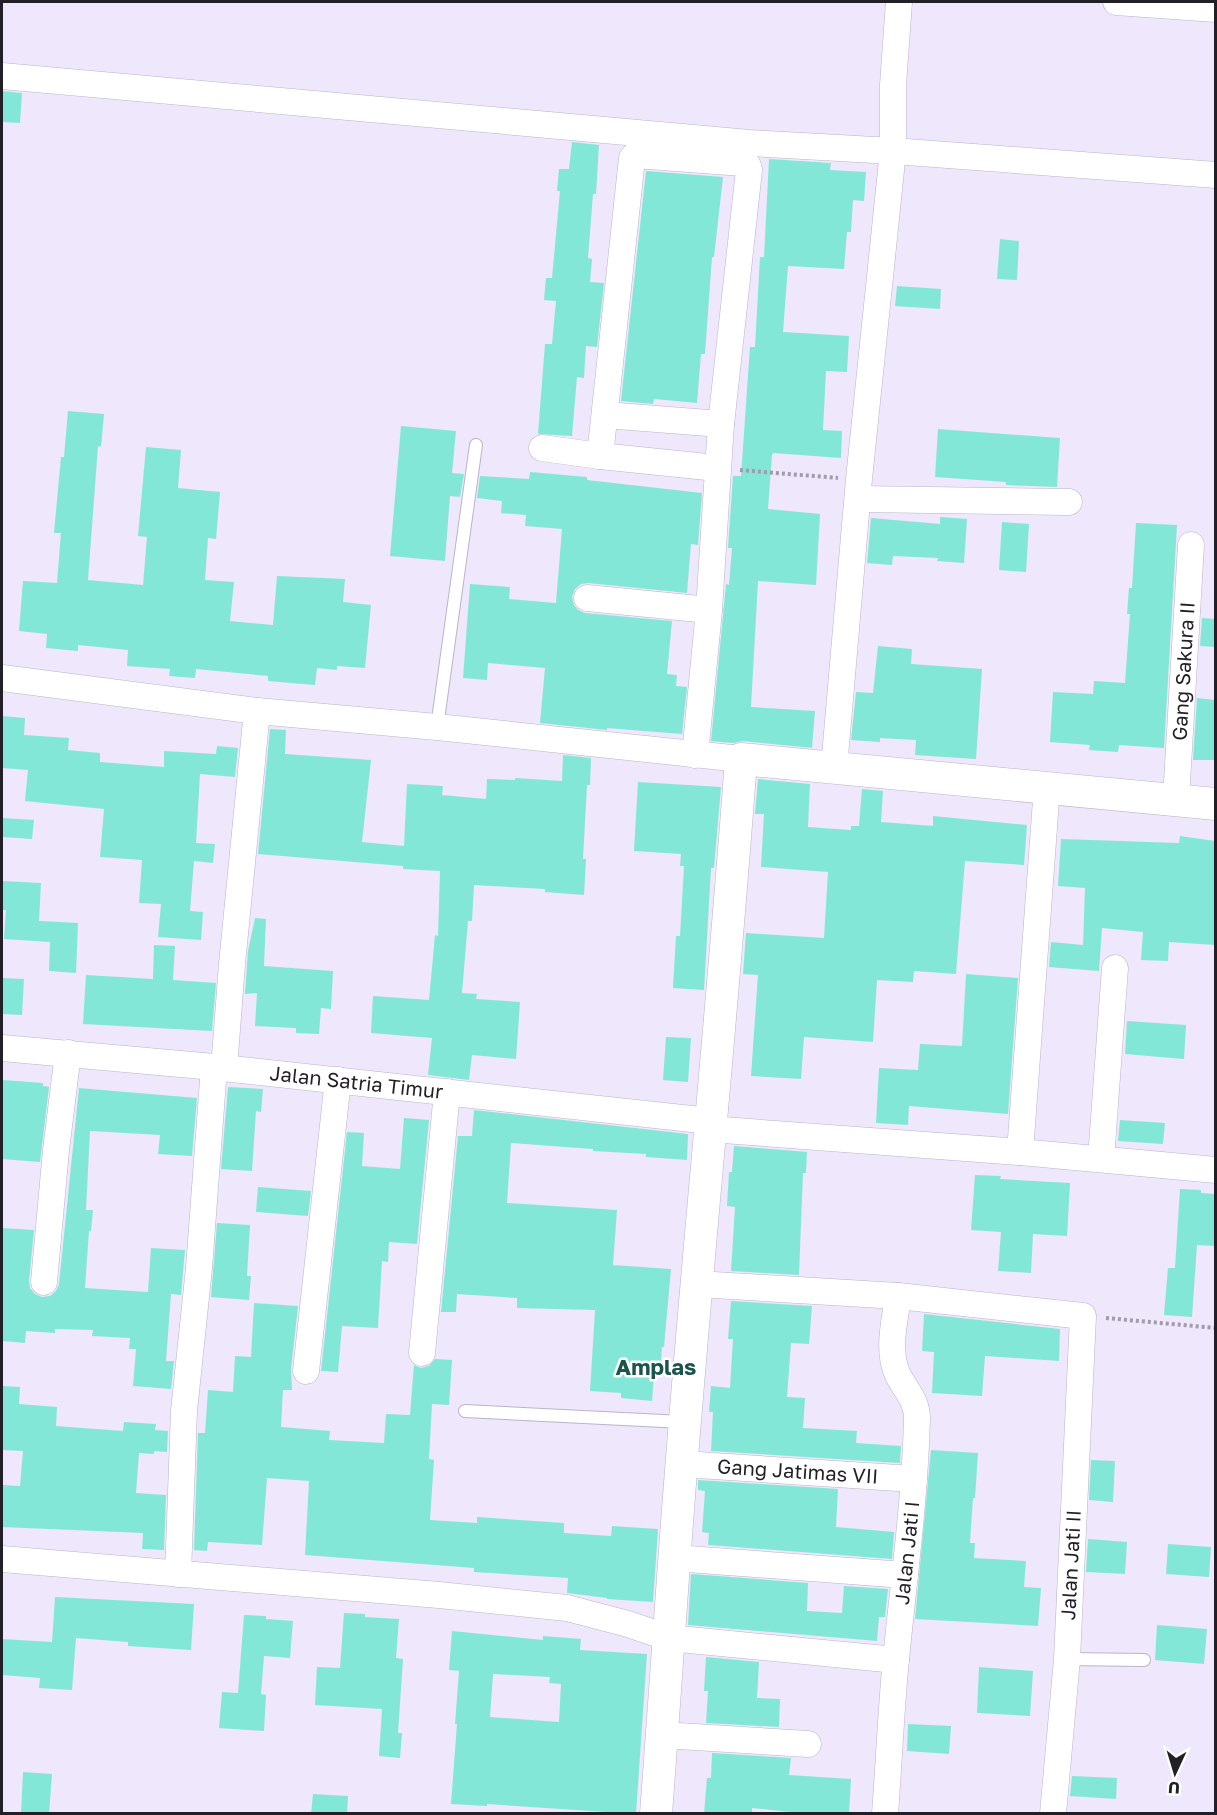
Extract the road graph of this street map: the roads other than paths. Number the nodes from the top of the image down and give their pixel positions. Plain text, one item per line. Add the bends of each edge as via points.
1 (899, 2) edge
2 (1116, 2) edge
3 (1215, 9) edge
4 (2, 76) edge
5 (893, 151) junction
6 (1215, 175) edge
7 (605, 415) junction
8 (721, 424) junction
9 (476, 445) dead end
10 (542, 448) dead end
11 (600, 456) junction
12 (717, 468) junction
13 (859, 489) junction
14 (1069, 502) dead end
15 (1191, 545) dead end
16 (587, 598) dead end
17 (709, 610) junction
18 (2, 678) edge
19 (257, 711) junction
20 (437, 727) junction
21 (695, 754) junction
22 (741, 759) junction
23 (834, 768) junction
24 (1047, 787) junction
25 (1176, 799) junction
26 (1215, 804) edge
27 (1115, 968) dead end
28 (2, 1048) edge
29 (68, 1053) junction
30 (219, 1068) junction
31 (338, 1080) junction
32 (447, 1092) junction
33 (710, 1125) junction
34 (1020, 1152) junction
35 (1101, 1159) junction
36 (1215, 1170) edge
37 (44, 1282) dead end
38 (697, 1284) junction
39 (898, 1296) junction
40 (422, 1353) dead end
41 (306, 1371) dead end
42 (465, 1411) dead end
43 (684, 1422) junction
44 (682, 1464) junction
45 (914, 1479) junction
46 (674, 1558) junction
47 (2, 1559) edge
48 (178, 1574) junction
49 (905, 1575) junction
50 (669, 1638) junction
51 (1067, 1659) junction
52 (896, 1660) junction
53 (1144, 1660) dead end
54 (662, 1735) junction
55 (808, 1744) dead end
56 (656, 1814) edge
57 (885, 1814) edge
58 (1053, 1814) edge

1 - 5 street
2 - 3 street
4 - 5 street via 749,143
5 - 6 street
5 - 13 street
7 - 8 street
7 - 8 street via 630,163 635,155 646,155 748,165
7 - 11 street
8 - 12 street
9 - 20 lane
10 - 11 street
11 - 12 street
12 - 17 street
13 - 14 street
13 - 23 street
15 - 25 street, Gang Sakura II
16 - 17 street
17 - 21 street
18 - 19 street
19 - 20 street
19 - 30 street
20 - 21 street
21 - 22 street
22 - 23 street
22 - 33 street
23 - 24 street
24 - 25 street
24 - 34 street
25 - 26 street
27 - 35 street
28 - 29 street, Jalan Satria Timur
29 - 30 street, Jalan Satria Timur
29 - 37 street
30 - 31 street, Jalan Satria Timur
30 - 48 street via 184,1411
31 - 32 street, Jalan Satria Timur
31 - 41 street
32 - 33 street, Jalan Satria Timur
32 - 40 street
33 - 34 street, Jalan Satria Timur
33 - 38 street
34 - 35 street, Jalan Satria Timur
35 - 36 street, Jalan Satria Timur
38 - 39 street
38 - 43 street
39 - 45 street, Jalan Jati I via 892,1348 897,1374 913,1398 917,1414
39 - 51 street, Jalan Jati II via 1083,1316
42 - 43 lane
43 - 44 street
44 - 45 street, Gang Jatimas VII
44 - 46 street
45 - 49 street, Jalan Jati I
46 - 49 street
46 - 50 street
47 - 48 street
48 - 50 street via 567,1608
49 - 52 street, Jalan Jati I
50 - 52 street
50 - 54 street
51 - 53 lane
51 - 58 street, Jalan Jati II
52 - 57 street, Jalan Jati I
54 - 55 street
54 - 56 street

